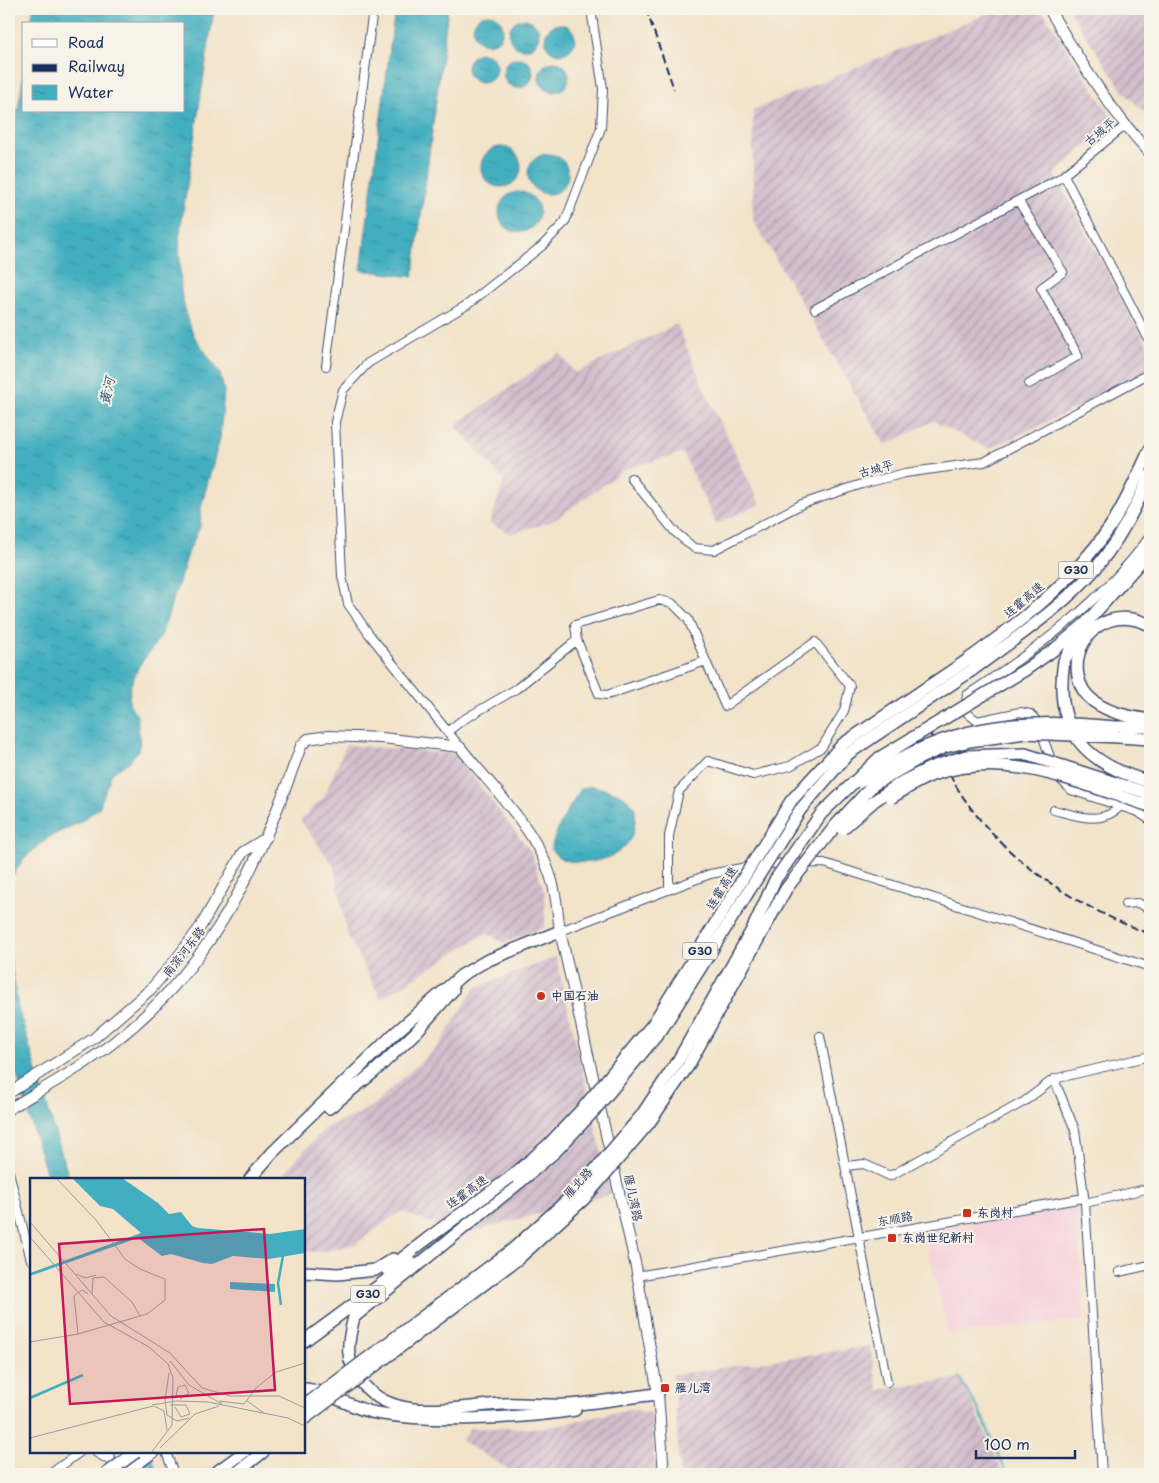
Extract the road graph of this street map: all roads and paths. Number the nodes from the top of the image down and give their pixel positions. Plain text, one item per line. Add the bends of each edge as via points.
1 (373, 9) edge
2 (591, 9) edge
3 (1049, 9) edge
4 (1126, 125) junction
5 (1150, 154) edge
6 (1064, 175) junction
7 (1019, 202) junction
8 (815, 309) dead end
9 (1150, 342) edge
10 (326, 366) dead end
11 (1150, 373) edge
12 (1029, 384) dead end
13 (1150, 449) edge
14 (1150, 476) edge
15 (630, 478) dead end
16 (1150, 536) edge
17 (1150, 552) edge
18 (1086, 623) junction
19 (1150, 626) edge
20 (578, 640) junction
21 (706, 661) junction
22 (969, 666) junction
23 (1150, 720) edge
24 (1150, 728) edge
25 (447, 732) junction
26 (1117, 732) junction
27 (1150, 739) edge
28 (460, 747) junction
29 (1150, 782) edge
30 (1150, 794) edge
31 (1121, 806) junction
32 (1150, 806) edge
33 (1054, 810) dead end
34 (1150, 820) edge
35 (266, 838) junction
36 (816, 851) junction
37 (794, 852) junction
38 (669, 889) junction
39 (1124, 904) dead end
40 (1150, 909) edge
41 (561, 933) junction
42 (1150, 967) edge
43 (820, 1036) dead end
44 (1150, 1056) edge
45 (1054, 1080) junction
46 (9, 1093) edge
47 (9, 1110) edge
48 (846, 1166) junction
49 (9, 1172) edge
50 (251, 1178) edge
51 (260, 1178) edge
52 (1150, 1188) edge
53 (1084, 1200) junction
54 (860, 1237) junction
55 (431, 1246) junction
56 (30, 1256) edge
57 (1150, 1266) edge
58 (305, 1272) edge
59 (1119, 1272) dead end
60 (637, 1276) junction
61 (305, 1334) edge
62 (305, 1340) edge
63 (886, 1382) dead end
64 (305, 1389) edge
65 (658, 1398) junction
66 (305, 1405) edge
67 (305, 1418) edge
68 (79, 1453) edge
69 (97, 1453) edge
70 (109, 1453) edge
71 (135, 1453) edge
72 (152, 1453) edge
73 (166, 1453) edge
74 (243, 1453) edge
75 (262, 1453) edge
76 (112, 1462) junction
77 (50, 1474) edge
78 (106, 1474) edge
79 (115, 1474) edge
80 (123, 1474) edge
81 (174, 1474) edge
82 (214, 1474) edge
83 (235, 1474) edge
84 (664, 1474) edge
85 (1102, 1474) edge

1 - 10 street
2 - 25 street via 603,89 601,128 565,222 542,246 467,305 368,363 343,390 335,422 342,576 348,604 368,634
3 - 4 main road
4 - 5 main road
4 - 6 street, 古城平
6 - 7 street, 古城平
6 - 9 street
7 - 8 street, 古城平
7 - 12 street via 1063,272 1041,288 1078,356
11 - 15 street, 古城平 via 984,462 905,473 862,484 802,504 714,550 694,548 675,532
13 - 22 highway, 连霍高速 / G30 via 1111,527 1082,563 1060,588
14 - 22 highway, 连霍高速 / G30 via 1120,534 1096,568 1070,596 1036,623
16 - 31 street via 1113,581 1050,636 964,700 965,711 977,721 1020,712 1030,714 1036,721 1058,780 1072,790
17 - 18 highway
18 - 29 highway, bridge via 1064,661 1061,700 1066,719 1082,746 1105,765
18 - 37 highway, bridge via 1025,670 879,758 821,814
19 - 23 highway via 1127,617 1096,627 1082,645 1077,669 1080,682 1094,702 1126,716
20 - 21 street via 600,694 607,695
20 - 21 street via 575,625 659,600 672,603 688,619
20 - 25 street via 516,690 461,720
21 - 38 street via 725,706 815,642 850,686 844,711 822,747 790,766 753,775 708,761 678,790 669,836
22 - 55 highway, 连霍高速 / G30, bridge via 848,754 800,810 662,1029 593,1112 556,1152 520,1182
22 - 55 highway, 连霍高速 / G30, bridge via 843,744 791,801 653,1024 548,1145
24 - 26 highway
25 - 28 street
26 - 27 highway
26 - 36 highway, bridge via 1026,733 970,740 945,747 874,785
26 - 37 highway, bridge via 1074,723 1008,725 947,737 918,749 860,782
28 - 35 main road, 南滨河东路 via 382,738 328,736 308,739 301,746
28 - 41 main road, 雁儿湾路 via 534,842 554,888
30 - 36 highway, bridge via 1024,754 966,756 932,767 902,782 874,801
31 - 33 street via 1107,817 1098,819
31 - 34 street
32 - 36 highway, bridge via 1032,768 968,766 934,774 905,789
35 - 46 main road, 南滨河东路 via 243,852 212,909 178,958 136,1003 74,1052
35 - 47 main road, 南滨河东路 via 225,917 189,968 142,1019 82,1066
36 - 67 highway, 雁北路, bridge via 786,889 688,1066 648,1124 584,1199 520,1258
37 - 66 highway, 雁北路, bridge via 775,880 753,928 679,1059 641,1116 576,1192 514,1249
38 - 41 street via 580,922
38 - 42 street via 710,874 772,863 824,863
39 - 40 street via 1138,903
41 - 50 highway via 486,961 462,975 394,1034 272,1153
41 - 51 highway via 489,966 459,985 416,1032 282,1152
41 - 60 main road, 雁儿湾路
43 - 48 street
44 - 45 street
45 - 48 street via 1025,1101 890,1176 864,1164
45 - 53 street via 1075,1130
48 - 54 street
49 - 56 street
52 - 53 street, 东顺路
53 - 54 street, 东顺路
53 - 85 street
54 - 60 street, 东顺路
54 - 63 street
55 - 58 highway via 375,1270 338,1274
55 - 61 highway, 连霍高速 / G30
55 - 62 highway, 连霍高速 / G30
55 - 65 highway via 354,1317 347,1343 354,1373 370,1393 388,1404 408,1409 567,1405
57 - 59 street
60 - 65 main road, 雁儿湾路
64 - 65 highway via 338,1397 373,1413 421,1418 514,1417
65 - 84 main road, 雁儿湾路
68 - 77 street
69 - 76 street
70 - 76 street
71 - 78 highway, bridge
72 - 80 highway
73 - 81 street
74 - 82 highway
75 - 83 highway
76 - 79 street

